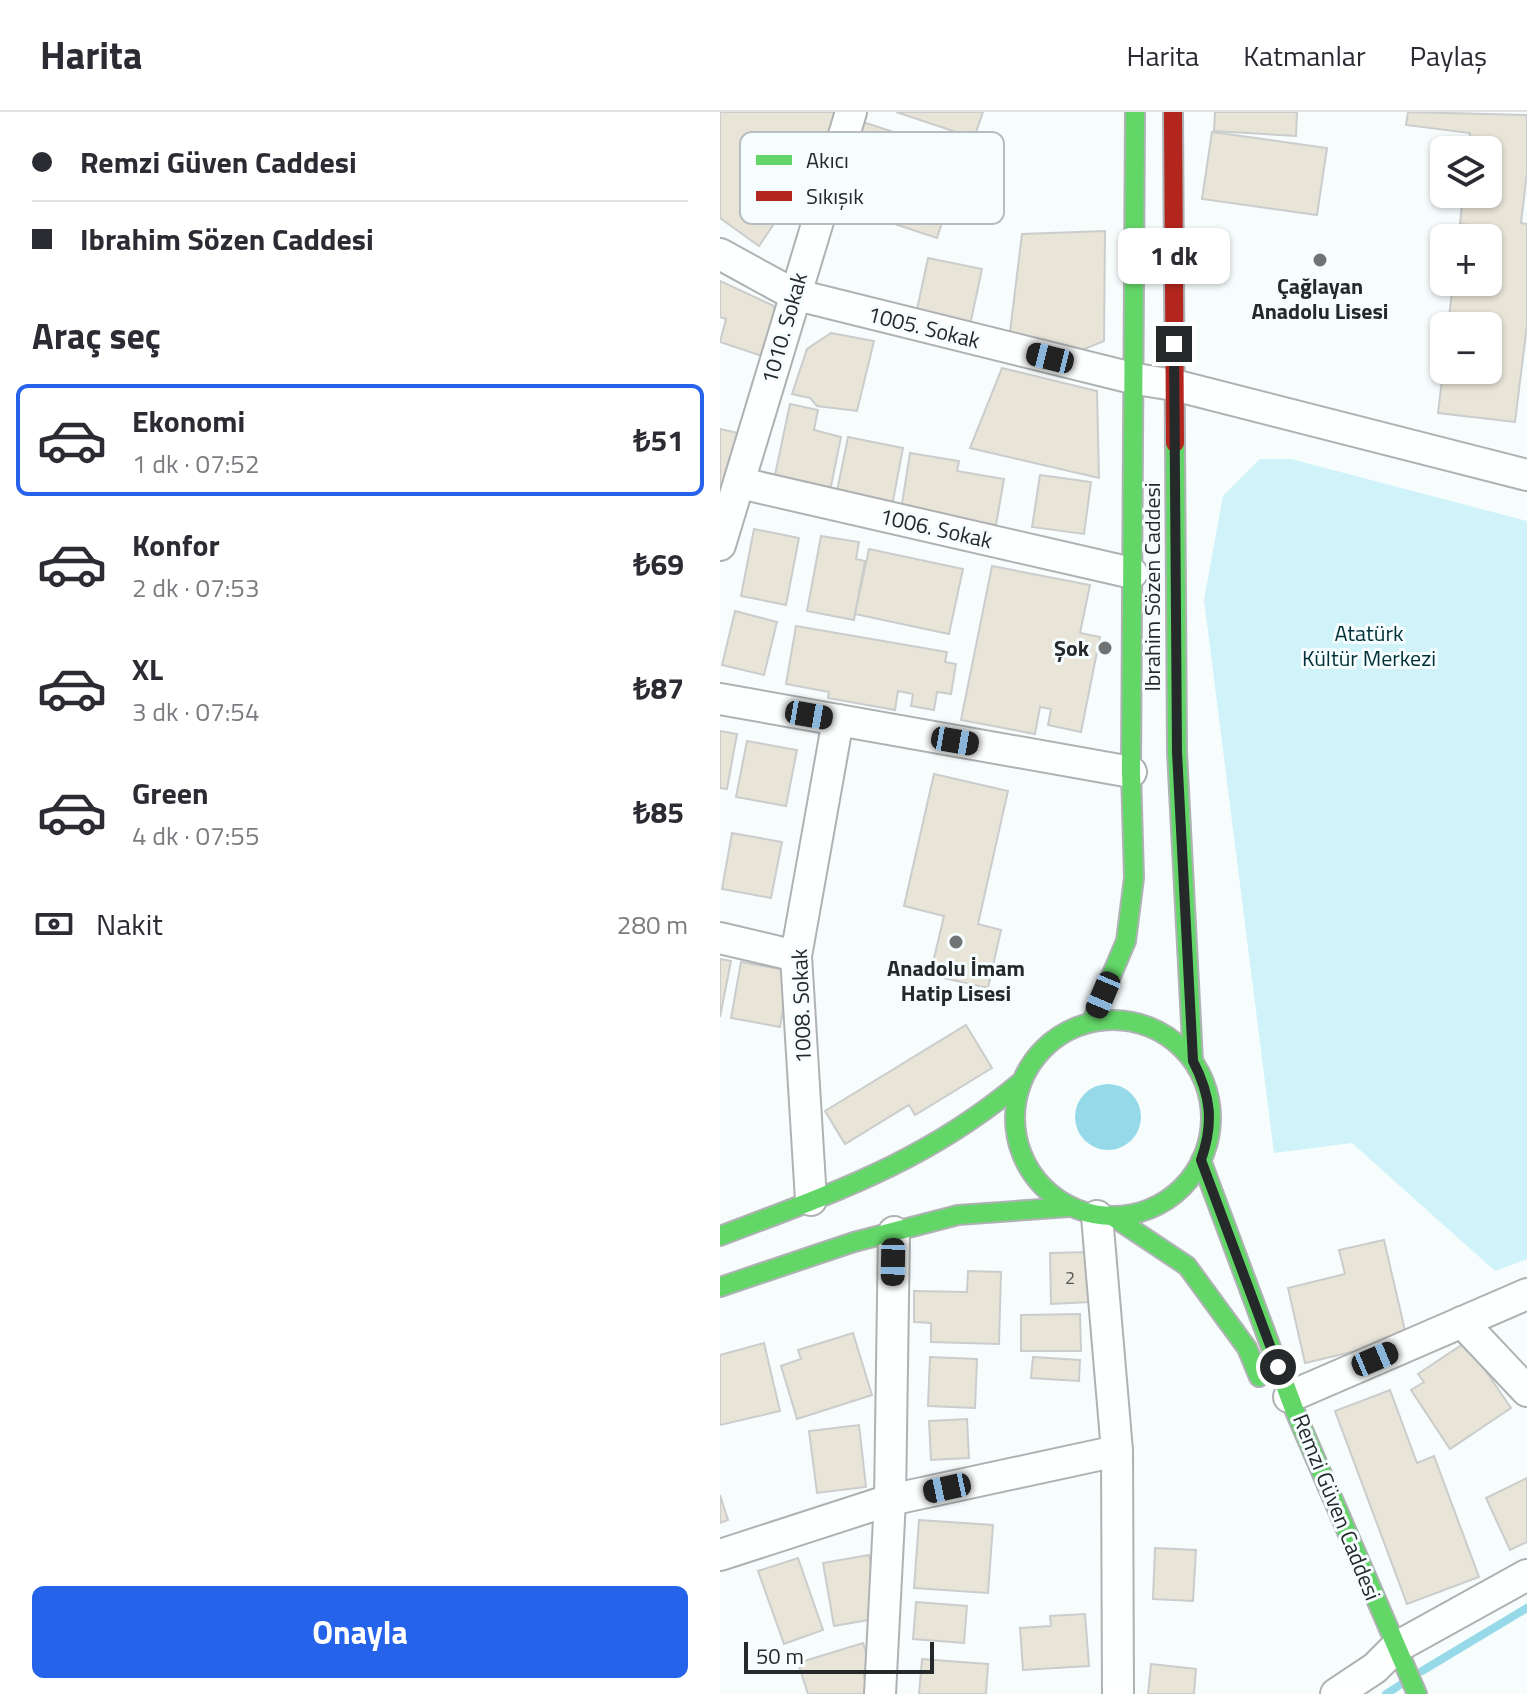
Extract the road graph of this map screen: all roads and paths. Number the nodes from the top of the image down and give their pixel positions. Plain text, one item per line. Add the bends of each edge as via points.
1 (851, 112) edge
2 (1135, 112) edge
3 (1173, 112) edge
4 (845, 132) edge
5 (815, 224) edge
6 (720, 254) edge
7 (793, 294) junction
8 (1136, 379) junction
9 (1174, 385) junction
10 (1527, 475) edge
11 (740, 483) junction
12 (720, 545) edge
13 (1132, 573) junction
14 (720, 699) edge
15 (838, 720) junction
16 (1131, 772) junction
17 (720, 938) edge
18 (796, 956) junction
19 (1092, 1021) junction
20 (1193, 1061) junction
21 (1021, 1082) junction
22 (1201, 1160) junction
23 (811, 1200) junction
24 (1093, 1213) junction
25 (894, 1232) junction
26 (720, 1236) edge
27 (720, 1287) edge
28 (1527, 1294) edge
29 (1462, 1322) junction
30 (1527, 1391) edge
31 (1277, 1394) junction
32 (1117, 1451) junction
33 (890, 1500) junction
34 (720, 1555) edge
35 (1527, 1576) edge
36 (1385, 1664) junction
37 (880, 1694) edge
38 (1118, 1694) edge
39 (1336, 1694) edge
40 (1417, 1694) edge

1 - 4 street, 1010. Sokak
2 - 8 main road, Ibrahim Sözen Caddesi
3 - 9 main road, Ibrahim Sözen Caddesi
5 - 7 street, 1010. Sokak
6 - 7 street, 1005. Sokak
7 - 8 street, 1005. Sokak
7 - 11 street, 1010. Sokak
8 - 9 street, 1005. Sokak
8 - 13 main road, Ibrahim Sözen Caddesi
9 - 10 street, 1005. Sokak
9 - 20 main road, Ibrahim Sözen Caddesi via 1177,752
11 - 12 street, 1010. Sokak
11 - 13 street, 1006. Sokak
13 - 16 main road, Ibrahim Sözen Caddesi
14 - 15 street
15 - 16 street
15 - 18 street, 1008. Sokak
16 - 19 main road, Ibrahim Sözen Caddesi via 1134,878 1126,941
17 - 18 street
18 - 23 street, 1008. Sokak
19 - 20 main road via 1115,1019 1159,1031
19 - 21 main road via 1062,1033 1037,1054
20 - 22 main road via 1211,1110 1210,1136
21 - 23 main road via 983,1117 903,1166
21 - 24 main road via 1014,1110 1027,1167 1045,1190
22 - 24 main road via 1169,1199 1147,1211
22 - 31 main road, Remzi Güven Caddesi
23 - 26 main road
24 - 25 main road via 958,1215
24 - 31 main road, Remzi Güven Caddesi via 1187,1266
24 - 32 street
25 - 27 main road
25 - 33 street
28 - 29 street
29 - 30 street
29 - 31 street
31 - 36 main road, Remzi Güven Caddesi
32 - 33 street
32 - 38 street
33 - 34 street
33 - 37 street
35 - 36 street
36 - 39 street
36 - 40 main road, Remzi Güven Caddesi

